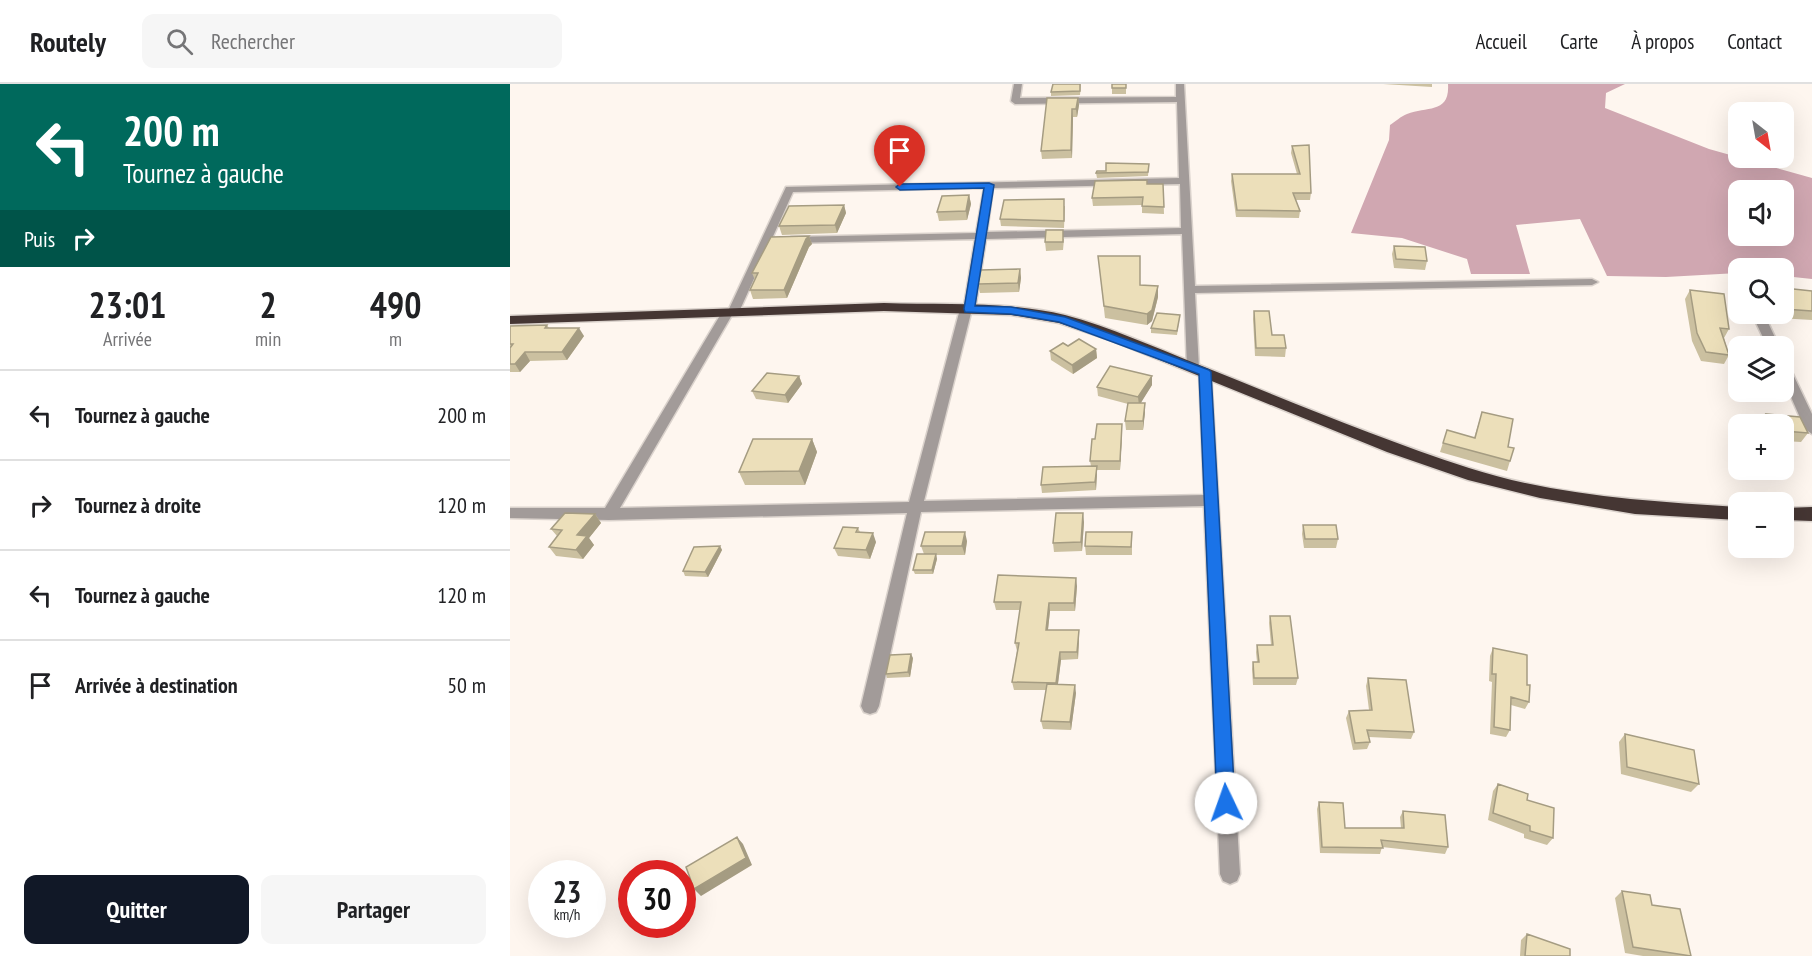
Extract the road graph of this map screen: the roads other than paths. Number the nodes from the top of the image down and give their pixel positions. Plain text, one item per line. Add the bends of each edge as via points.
1 (1018, 84) edge
2 (1180, 84) edge
3 (1181, 99) junction
4 (1185, 181) junction
5 (989, 185) junction
6 (1187, 231) junction
7 (981, 236) junction
8 (766, 240) junction
9 (1592, 282) dead end
10 (1190, 290) junction
11 (968, 309) junction
12 (730, 312) junction
13 (510, 320) edge
14 (1199, 370) junction
15 (1794, 390) edge
16 (1812, 429) edge
17 (1211, 500) junction
18 (915, 508) junction
19 (510, 513) edge
20 (1728, 513) edge
21 (609, 514) junction
22 (1794, 514) edge
23 (1812, 514) edge
24 (870, 706) dead end
25 (1230, 874) dead end

1 - 3 street via 1015,101
2 - 3 street
3 - 4 street
4 - 5 street
4 - 6 street
5 - 7 street
5 - 8 street via 789,189
6 - 7 street
6 - 10 street
7 - 8 street
7 - 11 street
8 - 12 street
9 - 10 street
10 - 14 street
11 - 12 highway via 884,307
11 - 14 highway via 1062,319
11 - 18 street
12 - 13 highway
12 - 21 street
14 - 17 street
14 - 20 highway via 1468,474 1540,492 1635,507
15 - 16 street
17 - 18 street
17 - 25 street
18 - 21 street
18 - 24 street
19 - 21 street
22 - 23 highway

